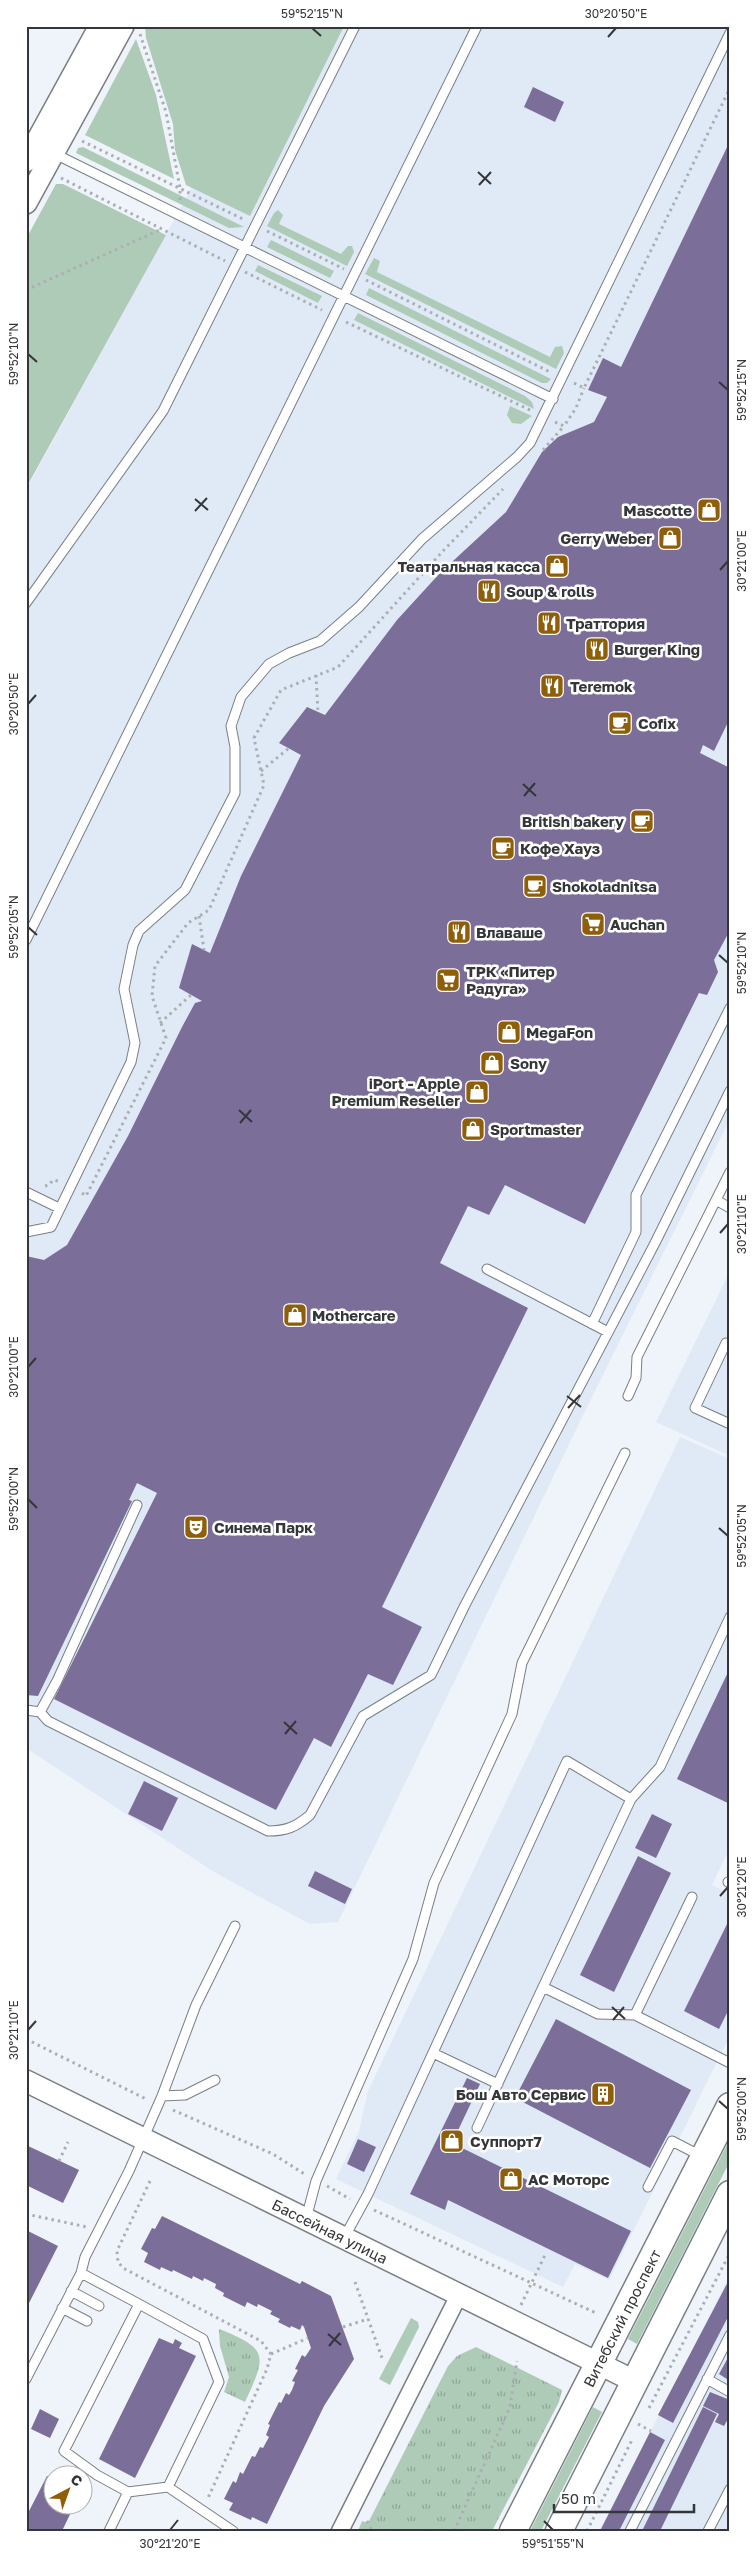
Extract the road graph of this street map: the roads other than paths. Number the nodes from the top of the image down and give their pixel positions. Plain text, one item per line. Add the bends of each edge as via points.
1 (100, 26) edge
2 (124, 26) edge
3 (355, 26) edge
4 (477, 26) edge
5 (730, 33) edge
6 (38, 153) edge
7 (26, 203) edge
8 (246, 248) junction
9 (344, 296) junction
10 (553, 399) junction
11 (26, 603) edge
12 (26, 940) edge
13 (730, 1008) edge
14 (730, 1091) edge
15 (730, 1172) edge
16 (26, 1192) edge
17 (716, 1200) junction
18 (59, 1208) junction
19 (730, 1208) edge
20 (26, 1232) edge
21 (487, 1269) dead end
22 (592, 1324) junction
23 (608, 1332) junction
24 (728, 1340) edge
25 (628, 1396) dead end
26 (730, 1424) edge
27 (625, 1453) dead end
28 (137, 1506) dead end
29 (730, 1617) edge
30 (26, 1710) edge
31 (40, 1712) junction
32 (631, 1799) junction
33 (692, 1897) dead end
34 (235, 1926) dead end
35 (543, 1987) junction
36 (635, 2015) junction
37 (433, 2053) junction
38 (730, 2063) edge
39 (215, 2080) dead end
40 (26, 2081) edge
41 (498, 2084) junction
42 (160, 2100) junction
43 (730, 2106) edge
44 (477, 2128) dead end
45 (142, 2138) junction
46 (704, 2158) junction
47 (648, 2187) dead end
48 (730, 2194) edge
49 (306, 2219) junction
50 (344, 2238) junction
51 (81, 2273) junction
52 (71, 2291) junction
53 (459, 2295) junction
54 (139, 2304) junction
55 (99, 2306) dead end
56 (62, 2308) junction
57 (87, 2321) dead end
58 (730, 2335) edge
59 (599, 2363) junction
60 (26, 2378) edge
61 (707, 2379) junction
62 (634, 2380) junction
63 (730, 2392) edge
64 (168, 2487) junction
65 (730, 2489) edge
66 (128, 2492) junction
67 (109, 2531) edge
68 (233, 2531) edge
69 (340, 2531) edge
70 (513, 2531) edge
71 (559, 2531) edge
72 (630, 2531) edge
73 (708, 2531) edge

1 - 6 street
2 - 6 street
3 - 8 lane
4 - 9 lane
5 - 10 lane
6 - 7 street
6 - 8 lane
8 - 9 lane
8 - 11 lane via 163,411
9 - 10 lane
9 - 12 lane
10 - 18 lane via 530,443 517,457 422,539 359,607 320,641 269,664 241,697 231,726 235,747 235,793 184,890 146,924 136,938 124,989 135,1043 131,1062
13 - 22 lane via 636,1195 636,1232
14 - 23 lane
15 - 17 lane
16 - 18 lane
17 - 19 lane
17 - 25 lane via 637,1357 636,1378
18 - 20 lane via 51,1227
21 - 22 lane
22 - 23 lane
23 - 31 lane via 431,1675 363,1716 310,1815 298,1826 285,1831 268,1830 48,1721
24 - 26 lane via 695,1408
27 - 49 lane via 522,1663 512,1714 434,1882 413,1959 316,2181
28 - 31 lane
29 - 32 lane via 660,1768
30 - 31 lane
32 - 35 lane
32 - 37 lane via 568,1761
33 - 36 lane
34 - 42 lane via 196,2005
35 - 36 lane via 598,2014
35 - 41 lane
36 - 38 lane
37 - 41 lane
37 - 50 lane
39 - 42 lane via 185,2095
40 - 45 street, Бассейная улица
41 - 44 lane
42 - 45 lane
43 - 46 main road, Витебский проспект
45 - 49 street, Бассейная улица
45 - 51 lane via 85,2257
46 - 47 lane via 672,2141
46 - 59 main road, Витебский проспект
48 - 62 main road
49 - 50 street, Бассейная улица
50 - 53 street, Бассейная улица
51 - 52 lane
51 - 54 lane
52 - 55 lane
52 - 56 lane
53 - 59 street, Бассейная улица
53 - 69 street
54 - 64 lane via 203,2339 219,2382
54 - 66 lane via 64,2451
56 - 57 lane
56 - 60 lane
58 - 61 lane
59 - 62 street, Бассейная улица
59 - 70 main road, Витебский проспект
61 - 63 lane
61 - 72 lane
62 - 71 main road
64 - 66 lane
64 - 68 lane
65 - 73 lane
66 - 67 lane

